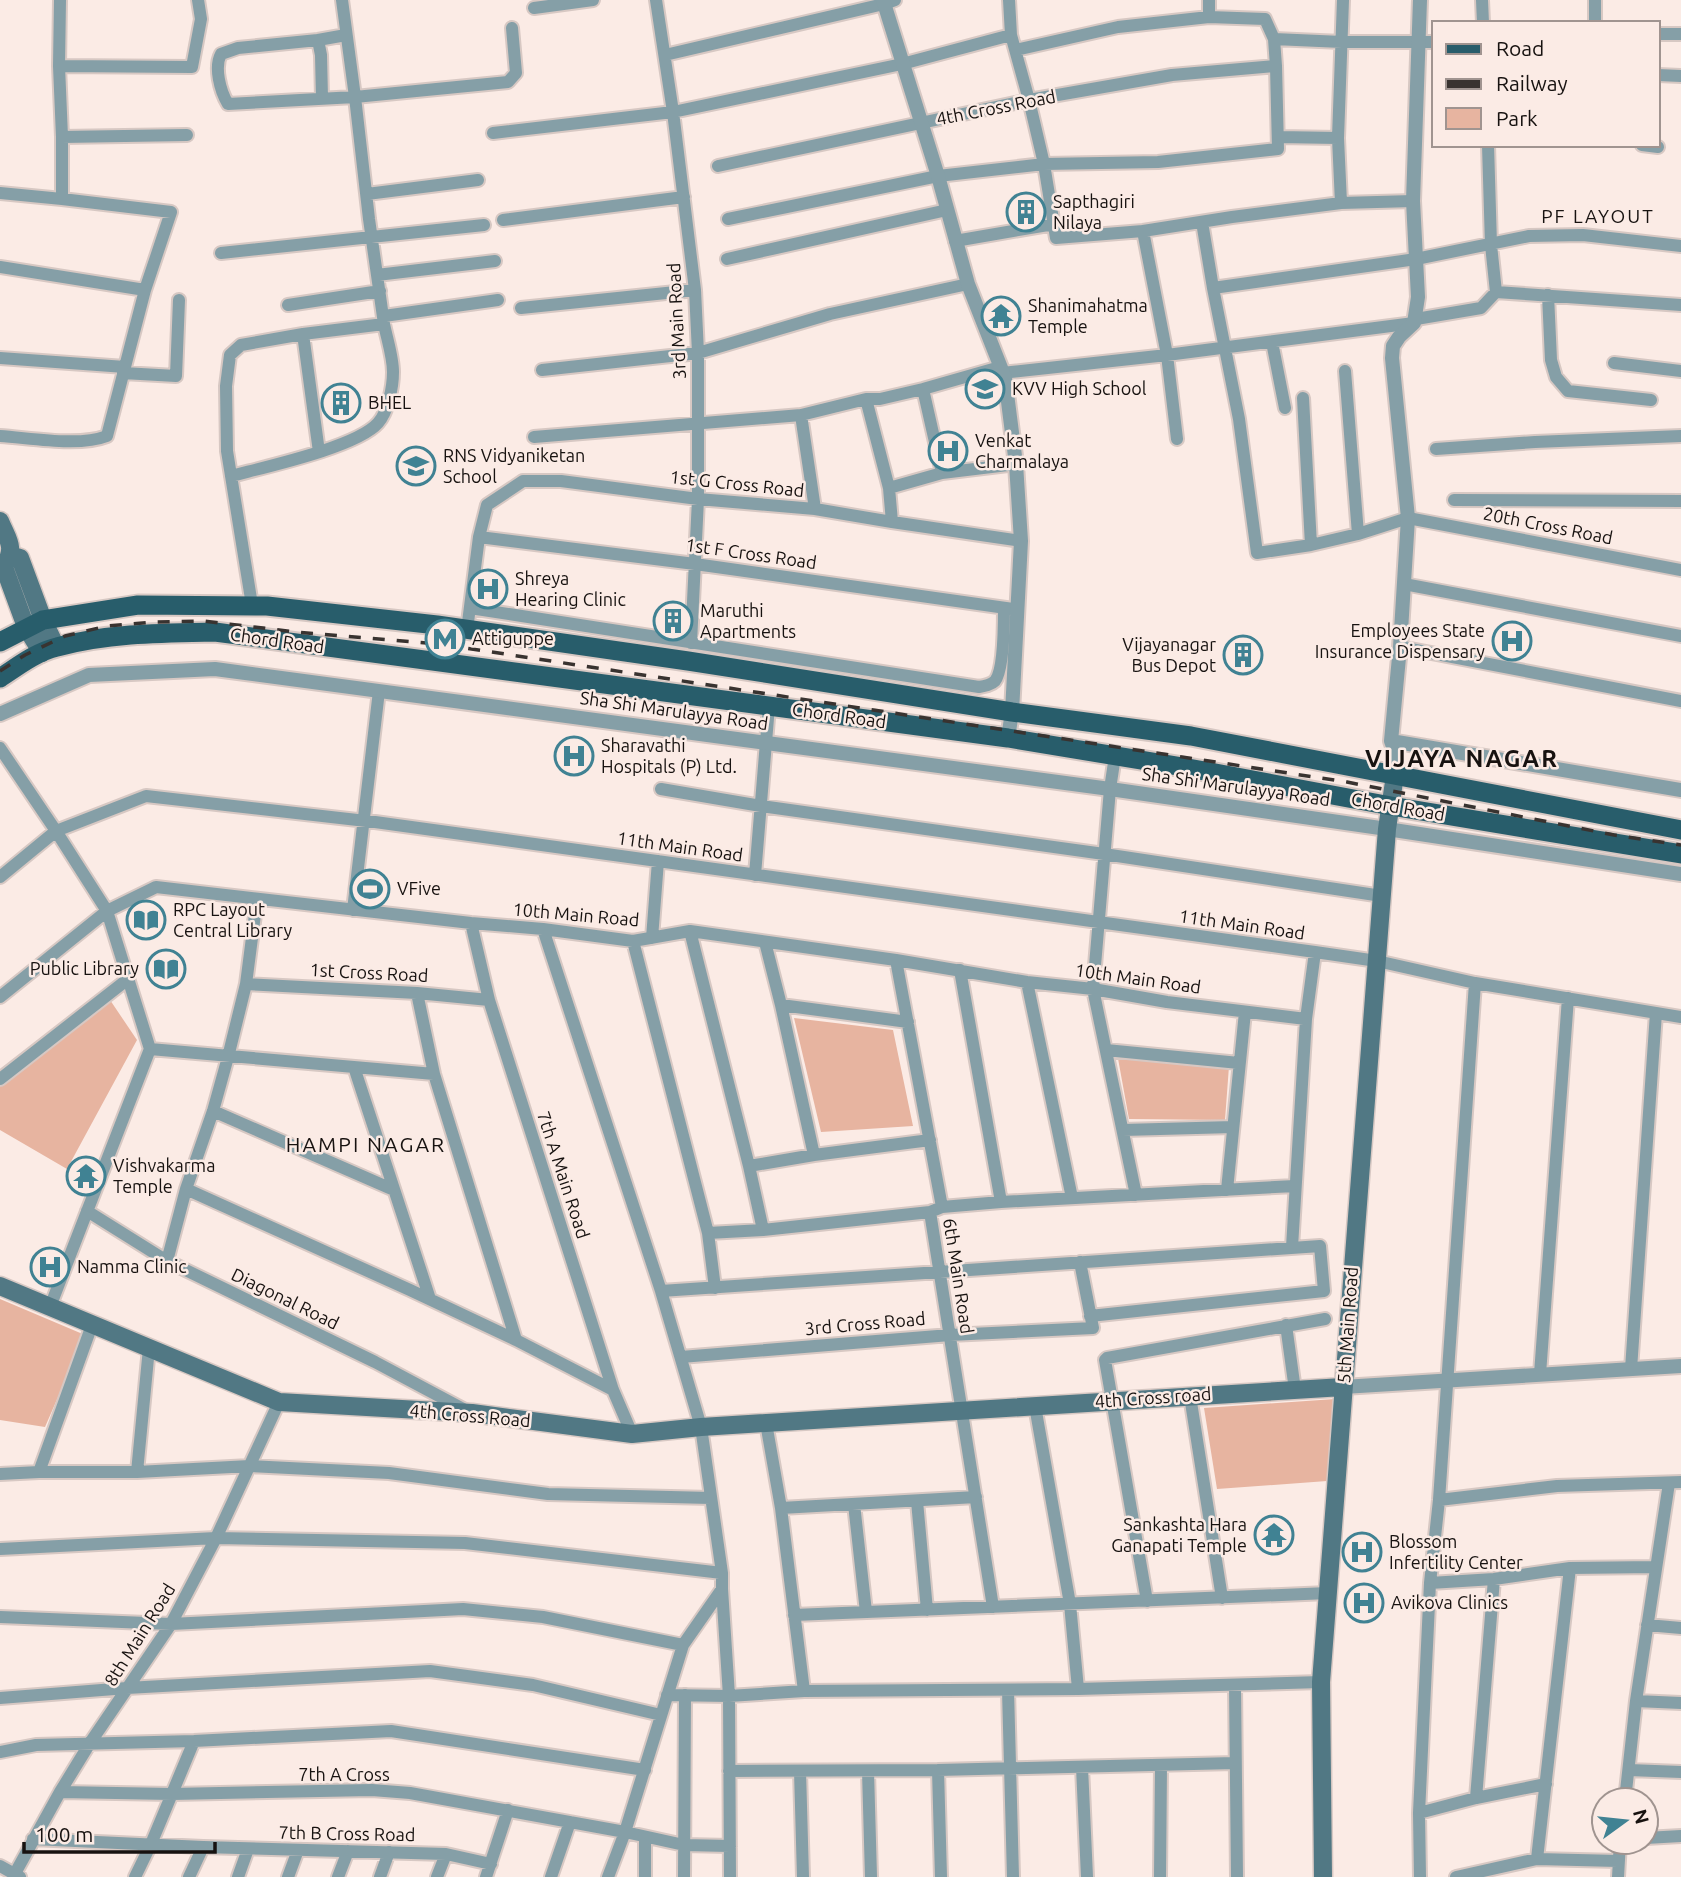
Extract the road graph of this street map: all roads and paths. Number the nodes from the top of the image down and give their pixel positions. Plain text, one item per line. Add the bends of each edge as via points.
1 (61, 0) edge
2 (198, 0) edge
3 (342, 0) edge
4 (593, 0) edge
5 (656, 0) edge
6 (1009, 0) edge
7 (1209, 0) edge
8 (1343, 0) edge
9 (1420, 0) edge
10 (1482, 0) edge
11 (1595, 0) edge
12 (887, 1) edge
13 (534, 8) dead end
14 (1209, 17) junction
15 (1483, 21) edge
16 (1595, 21) edge
17 (512, 27) dead end
18 (1660, 34) edge
19 (1681, 34) edge
20 (346, 35) junction
21 (1011, 35) junction
22 (1274, 39) junction
23 (318, 40) junction
24 (1342, 42) junction
25 (1418, 42) junction
26 (1432, 42) edge
27 (1016, 50) junction
28 (665, 55) junction
29 (902, 64) junction
30 (59, 65) junction
31 (1276, 66) junction
32 (1660, 75) edge
33 (1681, 76) edge
34 (355, 97) junction
35 (322, 98) junction
36 (1029, 100) junction
37 (673, 112) junction
38 (922, 123) junction
39 (492, 133) dead end
40 (187, 135) dead end
41 (62, 137) junction
42 (1278, 137) junction
43 (1338, 138) junction
44 (1488, 147) edge
45 (1044, 164) junction
46 (718, 166) dead end
47 (937, 176) junction
48 (478, 180) dead end
49 (0, 193) edge
50 (367, 194) junction
51 (684, 197) junction
52 (62, 199) junction
53 (1413, 201) junction
54 (1341, 203) junction
55 (947, 210) junction
56 (727, 219) dead end
57 (503, 220) dead end
58 (1202, 222) junction
59 (484, 225) dead end
60 (1054, 225) junction
61 (1143, 231) junction
62 (372, 237) junction
63 (955, 241) junction
64 (1491, 245) junction
65 (1681, 246) edge
66 (221, 253) dead end
67 (727, 259) dead end
68 (1416, 259) junction
69 (495, 261) dead end
70 (0, 267) edge
71 (377, 275) junction
72 (968, 284) junction
73 (1213, 288) junction
74 (145, 290) junction
75 (695, 290) junction
76 (380, 291) junction
77 (1496, 292) junction
78 (1548, 295) junction
79 (179, 300) dead end
80 (498, 300) dead end
81 (1681, 304) edge
82 (288, 305) dead end
83 (521, 308) dead end
84 (384, 320) junction
85 (1415, 321) junction
86 (303, 334) junction
87 (1272, 342) junction
88 (1225, 348) junction
89 (698, 353) junction
90 (1167, 355) junction
91 (0, 358) edge
92 (1614, 363) dead end
93 (124, 370) junction
94 (542, 370) dead end
95 (1001, 370) junction
96 (1345, 371) dead end
97 (1681, 371) edge
98 (923, 388) junction
99 (1303, 398) dead end
100 (866, 399) junction
101 (1651, 400) dead end
102 (1285, 408) dead end
103 (801, 415) junction
104 (698, 423) junction
105 (0, 436) edge
106 (1681, 436) edge
107 (534, 437) dead end
108 (1177, 439) dead end
109 (1436, 449) dead end
110 (319, 452) junction
111 (1016, 464) junction
112 (942, 472) junction
113 (231, 476) junction
114 (889, 488) junction
115 (698, 499) junction
116 (1454, 500) dead end
117 (1681, 501) edge
118 (815, 509) junction
119 (1408, 517) junction
120 (892, 522) junction
121 (0, 523) edge
122 (1358, 534) junction
123 (479, 537) junction
124 (1021, 541) junction
125 (1311, 545) junction
126 (695, 564) junction
127 (1681, 570) edge
128 (1405, 584) junction
129 (252, 606) junction
130 (470, 608) junction
131 (1012, 609) junction
132 (35, 624) junction
133 (467, 630) junction
134 (1681, 636) edge
135 (0, 642) edge
136 (691, 643) junction
137 (1400, 647) junction
138 (49, 650) junction
139 (0, 678) edge
140 (379, 691) junction
141 (1681, 701) edge
142 (769, 706) junction
143 (1012, 712) junction
144 (0, 714) edge
145 (1008, 738) junction
146 (1391, 741) junction
147 (767, 743) junction
148 (0, 748) edge
149 (1115, 756) junction
150 (1395, 775) junction
151 (661, 789) dead end
152 (1110, 789) junction
153 (1681, 790) edge
154 (761, 806) junction
155 (1391, 806) junction
156 (362, 821) junction
157 (1387, 828) junction
158 (1681, 830) edge
159 (56, 831) junction
160 (1104, 854) junction
161 (1681, 854) edge
162 (658, 861) junction
163 (1681, 874) edge
164 (755, 875) junction
165 (0, 877) edge
166 (1382, 896) junction
167 (257, 899) junction
168 (353, 910) junction
169 (107, 911) junction
170 (471, 923) junction
171 (1098, 923) junction
172 (543, 929) junction
173 (690, 931) junction
174 (652, 938) junction
175 (633, 941) junction
176 (765, 942) junction
177 (1315, 952) junction
178 (896, 960) junction
179 (1377, 961) junction
180 (960, 970) junction
181 (128, 979) junction
182 (1027, 982) junction
183 (1475, 983) junction
184 (246, 984) junction
185 (1093, 989) junction
186 (417, 993) junction
187 (0, 997) edge
188 (1568, 998) junction
189 (489, 1000) junction
190 (781, 1006) junction
191 (1245, 1012) junction
192 (1656, 1013) junction
193 (1681, 1017) edge
194 (1306, 1019) junction
195 (908, 1022) junction
196 (150, 1049) junction
197 (1106, 1049) junction
198 (228, 1057) junction
199 (1239, 1063) junction
200 (354, 1067) junction
201 (434, 1074) junction
202 (0, 1079) edge
203 (213, 1111) junction
204 (1233, 1127) junction
205 (1123, 1130) junction
206 (930, 1140) junction
207 (814, 1155) junction
208 (749, 1166) junction
209 (1295, 1186) junction
210 (186, 1189) junction
211 (394, 1190) junction
212 (1227, 1190) junction
213 (1136, 1195) junction
214 (1072, 1198) junction
215 (1001, 1202) junction
216 (936, 1209) junction
217 (87, 1211) junction
218 (763, 1230) junction
219 (708, 1233) junction
220 (1292, 1247) junction
221 (167, 1261) junction
222 (1080, 1262) junction
223 (938, 1272) junction
224 (0, 1286) edge
225 (715, 1288) junction
226 (661, 1291) junction
227 (430, 1299) junction
228 (50, 1307) junction
229 (1325, 1319) dead end
230 (1092, 1322) junction
231 (92, 1325) junction
232 (1286, 1325) junction
233 (950, 1335) junction
234 (516, 1340) junction
235 (149, 1348) junction
236 (681, 1357) junction
237 (1681, 1366) edge
238 (1631, 1369) junction
239 (1540, 1374) junction
240 (1448, 1380) junction
241 (1343, 1387) junction
242 (613, 1390) junction
243 (1295, 1390) junction
244 (1190, 1396) junction
245 (1112, 1401) junction
246 (279, 1402) junction
247 (1035, 1406) junction
248 (962, 1410) junction
249 (472, 1413) junction
250 (766, 1423) junction
251 (701, 1427) junction
252 (632, 1434) junction
253 (250, 1465) junction
254 (39, 1472) junction
255 (137, 1472) junction
256 (0, 1474) edge
257 (1675, 1482) edge
258 (976, 1497) junction
259 (711, 1498) junction
260 (1439, 1500) junction
261 (917, 1501) junction
262 (854, 1504) junction
263 (781, 1508) junction
264 (216, 1538) junction
265 (0, 1549) edge
266 (1656, 1567) junction
267 (1570, 1568) junction
268 (722, 1573) junction
269 (1494, 1579) junction
270 (1430, 1583) junction
271 (722, 1589) junction
272 (1328, 1593) junction
273 (1222, 1598) junction
274 (1147, 1601) junction
275 (1070, 1604) junction
276 (993, 1607) junction
277 (928, 1610) junction
278 (866, 1612) junction
279 (794, 1615) junction
280 (0, 1617) edge
281 (171, 1625) junction
282 (1647, 1625) junction
283 (1681, 1629) edge
284 (683, 1645) junction
285 (1321, 1682) junction
286 (1235, 1685) junction
287 (127, 1688) junction
288 (1078, 1689) junction
289 (1008, 1690) junction
290 (804, 1691) junction
291 (667, 1695) junction
292 (685, 1695) junction
293 (729, 1696) junction
294 (0, 1698) edge
295 (1636, 1701) junction
296 (1681, 1703) edge
297 (661, 1715) junction
298 (194, 1741) junction
299 (90, 1743) junction
300 (0, 1752) edge
301 (1235, 1763) junction
302 (1161, 1765) junction
303 (1082, 1767) junction
304 (1010, 1769) junction
305 (1629, 1769) junction
306 (645, 1770) junction
307 (938, 1770) junction
308 (729, 1771) junction
309 (800, 1771) junction
310 (868, 1771) junction
311 (1681, 1772) edge
312 (1546, 1784) junction
313 (1627, 1786) edge
314 (60, 1792) junction
315 (172, 1794) junction
316 (1476, 1798) junction
317 (508, 1810) junction
318 (1419, 1813) junction
319 (570, 1822) junction
320 (625, 1832) junction
321 (1681, 1836) edge
322 (645, 1837) junction
323 (1660, 1837) edge
324 (33, 1839) junction
325 (151, 1844) junction
326 (684, 1845) junction
327 (730, 1846) junction
328 (203, 1847) junction
329 (248, 1849) junction
330 (298, 1850) junction
331 (348, 1851) junction
332 (389, 1852) junction
333 (446, 1854) junction
334 (1619, 1856) edge
335 (1537, 1859) junction
336 (1618, 1861) junction
337 (491, 1864) junction
338 (0, 1866) edge
339 (16, 1876) edge
340 (135, 1877) edge
341 (189, 1877) edge
342 (238, 1877) edge
343 (288, 1877) edge
344 (338, 1877) edge
345 (380, 1877) edge
346 (437, 1877) edge
347 (486, 1877) edge
348 (551, 1877) edge
349 (608, 1877) edge
350 (645, 1877) edge
351 (684, 1877) edge
352 (730, 1877) edge
353 (803, 1877) edge
354 (871, 1877) edge
355 (941, 1877) edge
356 (1013, 1877) edge
357 (1087, 1877) edge
358 (1160, 1877) edge
359 (1237, 1877) edge
360 (1323, 1877) edge
361 (1420, 1877) edge
362 (1456, 1877) edge
363 (1618, 1877) edge

1 - 30 street
2 - 30 street via 201,19 192,67
3 - 20 street
4 - 13 street
5 - 28 street, 3rd Main Road
6 - 21 street
7 - 14 street
8 - 24 street
9 - 25 street
10 - 15 street
11 - 16 street
12 - 28 street
12 - 29 street
14 - 22 street via 1265,19
14 - 27 street via 1118,27
17 - 34 street via 516,73 508,82
18 - 19 street
20 - 23 street
20 - 34 street
21 - 27 street
21 - 29 street
22 - 24 street
22 - 31 street
23 - 35 street
23 - 35 street via 238,48 225,51 218,60 221,90 228,104
24 - 25 street
24 - 43 street
25 - 26 street
25 - 53 street
27 - 36 street
28 - 37 street, 3rd Main Road
29 - 37 street
29 - 38 street
30 - 41 street
31 - 36 street, 4th Cross Road via 1172,75
31 - 42 street
32 - 33 street
34 - 35 street
34 - 50 street
36 - 38 street, 4th Cross Road
36 - 45 street
37 - 39 street
37 - 51 street, 3rd Main Road
38 - 46 street, 4th Cross Road
38 - 47 street
40 - 41 street
41 - 52 street
42 - 43 street
42 - 45 street via 1278,149 1158,162
43 - 54 street
44 - 64 street
45 - 47 street
45 - 60 street
47 - 55 street
47 - 56 street
48 - 50 street
49 - 52 street
50 - 62 street
51 - 57 street
51 - 75 street, 3rd Main Road
52 - 74 street via 171,212
53 - 54 street
53 - 68 street
54 - 58 street
55 - 63 street
55 - 67 street
58 - 61 street
58 - 73 street
59 - 62 street
60 - 61 street via 1056,238
60 - 63 street
61 - 90 street
62 - 66 street
62 - 71 street
63 - 72 street
64 - 65 street via 1561,234
64 - 68 street
64 - 77 street
68 - 73 street
68 - 85 street
69 - 71 street
70 - 74 street
71 - 76 street
72 - 89 street via 830,314
72 - 95 street
73 - 88 street
74 - 93 street
75 - 83 street
75 - 89 street, 3rd Main Road
76 - 82 street
76 - 84 street
77 - 78 street
77 - 85 street via 1481,308
78 - 81 street
78 - 101 street via 1551,360 1556,377 1568,391
79 - 93 street via 176,376
80 - 84 street
84 - 86 street
84 - 110 street via 393,372 380,422 367,433
85 - 87 street
85 - 119 street via 1393,346 1392,358
86 - 110 street
86 - 113 street via 241,345 230,355 226,386
87 - 88 street
87 - 102 street
88 - 90 street
88 - 125 street via 1256,553
89 - 94 street
89 - 104 street, 3rd Main Road
90 - 95 street
90 - 108 street
91 - 93 street
92 - 97 street
93 - 105 street via 107,436 81,441
95 - 98 street
95 - 111 street
96 - 122 street
98 - 100 street
98 - 112 street
99 - 125 street
100 - 103 street
100 - 114 street
103 - 104 street
103 - 118 street
104 - 107 street
104 - 115 street, 3rd Main Road
106 - 109 street
110 - 113 street
111 - 112 street
111 - 124 street
112 - 114 street
113 - 129 street
114 - 120 street
115 - 118 street, 1st G Cross Road
115 - 123 street, 1st G Cross Road via 561,481 523,481 487,505
115 - 126 street, 3rd Main Road
116 - 117 street
118 - 120 street, 1st G Cross Road
119 - 122 street
119 - 127 street, 20th Cross Road
119 - 128 street
120 - 124 street, 1st G Cross Road
121 - 132 main road via 10,544 11,555 4,567
122 - 125 street
123 - 126 street, 1st F Cross Road
123 - 130 street, 1st G Cross Road
124 - 131 street
126 - 131 street, 1st F Cross Road
126 - 136 street, 3rd Main Road
128 - 134 street
128 - 137 street
129 - 132 main road, Chord Road via 138,605
129 - 133 main road, Chord Road
130 - 133 street, 1st G Cross Road
130 - 136 street
131 - 136 street via 997,678 979,687
131 - 143 street
132 - 135 main road, Chord Road
132 - 138 main road
133 - 143 main road, Chord Road
137 - 141 street
137 - 146 street
138 - 139 main road, Chord Road
138 - 142 main road, Chord Road via 133,634 215,632
140 - 144 street, Sha Shi Marulayya Road via 215,669 89,676
140 - 147 street, Sha Shi Marulayya Road
140 - 156 street
142 - 145 main road, Chord Road
142 - 147 street
143 - 145 street
143 - 150 main road, Chord Road via 1191,736
145 - 149 main road, Chord Road
146 - 150 street via 1397,757
146 - 153 street
147 - 152 street, Sha Shi Marulayya Road
147 - 154 street
148 - 159 street
149 - 152 street
149 - 155 main road, Chord Road
150 - 155 main road, 5th Main Road
150 - 158 main road, Chord Road
151 - 154 street
152 - 157 street, Sha Shi Marulayya Road
152 - 160 street
154 - 160 street
154 - 164 street
155 - 157 main road, 5th Main Road
155 - 161 main road, Chord Road
156 - 159 street, 11th Main Road via 146,796
156 - 162 street, 11th Main Road
156 - 168 street
157 - 163 street, Sha Shi Marulayya Road
157 - 166 main road, 5th Main Road
159 - 165 street, 11th Main Road
159 - 169 street
160 - 166 street
160 - 171 street
162 - 164 street, 11th Main Road
162 - 174 street
164 - 171 street, 11th Main Road
166 - 179 main road, 5th Main Road
167 - 168 street, 10th Main Road
167 - 169 street, 10th Main Road via 156,887
167 - 184 street
168 - 170 street, 10th Main Road
169 - 181 street
169 - 187 street, 10th Main Road
170 - 172 street, 10th Main Road
170 - 189 street, 7th A Main Road
171 - 177 street, 11th Main Road
171 - 185 street
172 - 175 street, 10th Main Road
172 - 226 street
173 - 174 street, 10th Main Road
173 - 176 street, 10th Main Road
173 - 208 street
174 - 175 street, 10th Main Road
175 - 219 street
176 - 178 street, 10th Main Road
176 - 190 street
177 - 179 street, 11th Main Road
177 - 194 street
178 - 180 street, 10th Main Road
178 - 195 street, 6th Main Road
179 - 183 street, 11th Main Road
179 - 241 main road, 5th Main Road
180 - 182 street, 10th Main Road
180 - 215 street
181 - 196 street
181 - 202 street
182 - 185 street, 10th Main Road
182 - 214 street
183 - 188 street, 11th Main Road
183 - 240 street
184 - 186 street, 1st Cross Road
184 - 198 street
185 - 191 street, 10th Main Road
185 - 197 street
186 - 189 street, 1st Cross Road
186 - 201 street
188 - 192 street, 11th Main Road
188 - 239 street
189 - 242 street, 7th A Main Road
190 - 195 street
190 - 207 street
191 - 194 street, 10th Main Road
191 - 199 street
192 - 193 street, 11th Main Road
192 - 238 street
194 - 209 street
195 - 206 street, 6th Main Road
196 - 198 street
196 - 217 street
197 - 199 street
197 - 205 street
198 - 200 street
198 - 203 street
199 - 204 street
200 - 201 street
200 - 211 street
201 - 234 street
203 - 210 street
203 - 211 street
204 - 205 street
204 - 212 street
205 - 213 street
206 - 207 street
206 - 216 street, 6th Main Road
207 - 208 street
208 - 218 street
209 - 212 street
209 - 220 street
210 - 221 street
210 - 227 street
211 - 227 street
212 - 213 street
213 - 214 street
214 - 215 street
215 - 216 street
216 - 218 street
216 - 223 street, 6th Main Road
217 - 221 street, Diagonal Road
217 - 228 street
218 - 219 street
219 - 225 street
220 - 222 street
220 - 230 street, 3rd Cross Road via 1320,1246 1324,1291
221 - 249 street, Diagonal Road
222 - 223 street
222 - 230 street
223 - 225 street
223 - 233 street, 6th Main Road
224 - 228 main road, 4th Cross Road
225 - 226 street
226 - 236 street
227 - 234 street
228 - 231 main road, 4th Cross Road
229 - 232 street
230 - 233 street, 3rd Cross Road
231 - 235 main road, 4th Cross Road
231 - 254 street
232 - 243 street
232 - 245 street via 1107,1358
233 - 236 street, 3rd Cross Road
233 - 248 street, 6th Main Road
234 - 242 street
235 - 246 main road, 4th Cross Road
235 - 255 street
236 - 251 street
237 - 238 street
238 - 239 street
239 - 240 street
240 - 241 street
240 - 260 street
241 - 243 main road, 4th Cross road
241 - 272 main road, 5th Main Road
242 - 252 street, 7th A Main Road
243 - 244 main road, 4th Cross road
244 - 245 main road, 4th Cross road
244 - 273 street
245 - 247 main road, 4th Cross road
245 - 274 street
246 - 249 main road, 4th Cross Road
246 - 253 street, 8th Main Road
247 - 248 main road, 4th Cross road
247 - 275 street
248 - 250 main road, 4th Cross Road
248 - 258 street, 6th Main Road
249 - 252 main road, 4th Cross Road
250 - 251 main road, 4th Cross Road
250 - 263 street
251 - 252 main road, 4th Cross Road
251 - 259 street
253 - 255 street
253 - 259 street via 389,1473 548,1494
253 - 264 street, 8th Main Road
254 - 255 street
254 - 256 street
257 - 260 street via 1557,1486
257 - 266 street
258 - 261 street
258 - 276 street, 6th Main Road
259 - 268 street
260 - 270 street
261 - 262 street
261 - 277 street
262 - 263 street
262 - 278 street
263 - 279 street
264 - 265 street
264 - 268 street via 466,1543
264 - 281 street, 8th Main Road
266 - 267 street
266 - 282 street
267 - 269 street
267 - 312 street
268 - 271 street
269 - 270 street
269 - 316 street
270 - 318 street
271 - 284 street
271 - 293 street
272 - 273 street
272 - 285 main road, 5th Main Road
273 - 274 street
274 - 275 street
275 - 276 street
275 - 288 street
276 - 277 street
277 - 278 street
278 - 279 street
279 - 290 street
280 - 281 street
281 - 284 street via 463,1609 543,1617
281 - 287 street, 8th Main Road
282 - 283 street
282 - 295 street
284 - 291 street
285 - 286 street
285 - 360 main road, 5th Main Road
286 - 288 street
286 - 301 street
287 - 294 street
287 - 297 street via 430,1671 533,1685
287 - 299 street, 8th Main Road
288 - 289 street
289 - 290 street
289 - 304 street
290 - 293 street
291 - 292 street
291 - 297 street
292 - 293 street
292 - 326 street
293 - 308 street
295 - 296 street
295 - 305 street
297 - 306 street
298 - 299 street
298 - 306 street via 391,1731
298 - 315 street
299 - 300 street
299 - 314 street, 8th Main Road
301 - 302 street
301 - 359 street
302 - 303 street
302 - 358 street
303 - 304 street
303 - 357 street
304 - 307 street
304 - 356 street
305 - 311 street
305 - 313 street
306 - 320 street
307 - 310 street
307 - 355 street
308 - 309 street
308 - 327 street
309 - 310 street
309 - 353 street
310 - 354 street
312 - 316 street
312 - 335 street
314 - 315 street, 7th A Cross
314 - 324 street, 8th Main Road
315 - 317 street, 7th A Cross via 372,1790
315 - 325 street
316 - 318 street
317 - 319 street, 7th A Cross
317 - 337 street
318 - 361 street
319 - 320 street, 7th A Cross
319 - 348 street
320 - 322 street, 7th A Cross
320 - 349 street
321 - 323 street
322 - 326 street, 7th A Cross
322 - 350 street
324 - 325 street, 7th B Cross Road
324 - 339 street, 8th Main Road
325 - 328 street, 7th B Cross Road
325 - 340 street
326 - 327 street, 7th A Cross
326 - 351 street
327 - 352 street
328 - 329 street, 7th B Cross Road
328 - 341 street
329 - 330 street, 7th B Cross Road
329 - 342 street
330 - 331 street, 7th B Cross Road
330 - 343 street
331 - 332 street, 7th B Cross Road
331 - 344 street
332 - 333 street, 7th B Cross Road
332 - 345 street
333 - 337 street, 7th B Cross Road
333 - 346 street
334 - 336 street
335 - 336 street
335 - 362 street
336 - 363 street
337 - 347 street
338 - 339 street

